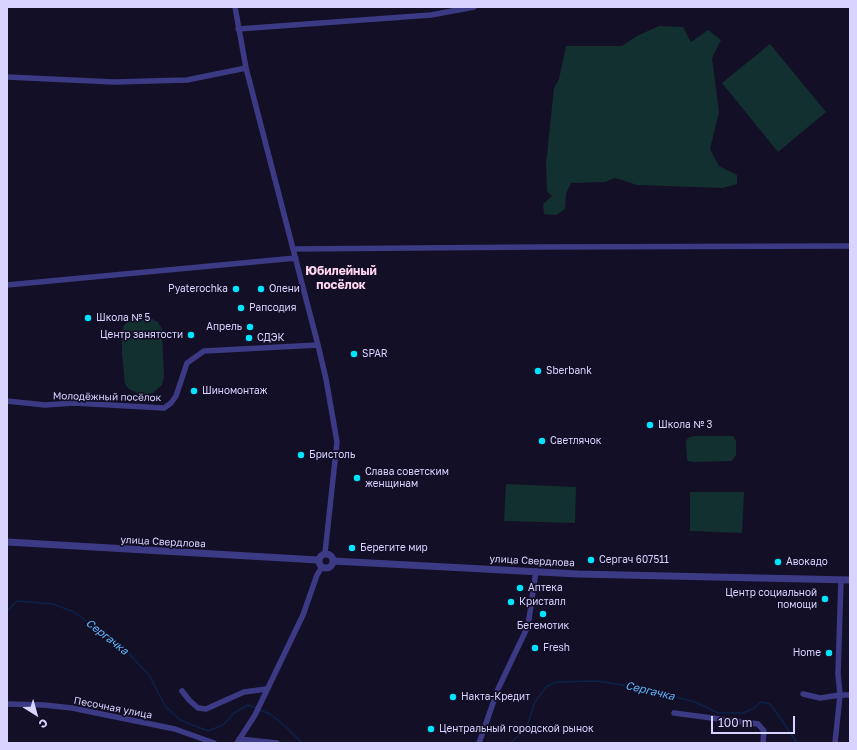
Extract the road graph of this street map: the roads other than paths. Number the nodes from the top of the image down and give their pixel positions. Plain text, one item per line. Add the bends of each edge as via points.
1 (235, 7) edge
2 (474, 7) edge
3 (238, 29) junction
4 (246, 68) junction
5 (7, 77) edge
6 (850, 246) edge
7 (294, 250) junction
8 (296, 258) junction
9 (7, 285) edge
10 (318, 345) junction
11 (7, 401) edge
12 (7, 542) edge
13 (325, 553) junction
14 (318, 560) junction
15 (333, 561) junction
16 (322, 567) junction
17 (536, 571) junction
18 (841, 580) junction
19 (850, 580) edge
20 (267, 689) junction
21 (182, 691) dead end
22 (803, 694) dead end
23 (840, 695) junction
24 (850, 695) edge
25 (7, 704) edge
26 (674, 713) dead end
27 (238, 741) edge
28 (214, 743) edge
29 (277, 743) edge
30 (478, 743) edge
31 (763, 743) edge
32 (835, 743) edge

1 - 3 street
2 - 3 street via 431,15
3 - 4 street
4 - 5 street via 187,80 114,82
4 - 7 street
6 - 7 street
7 - 8 street
8 - 9 street
8 - 10 street
10 - 11 street, Молодёжный посёлок via 204,351 187,363 176,396 172,403 164,408 46,405
10 - 13 street via 337,442
12 - 14 street, улица Свердлова
13 - 14 street via 320,555
13 - 15 street via 332,557
14 - 16 street
15 - 16 street via 332,566
15 - 17 street, улица Свердлова
16 - 20 street via 303,615
17 - 18 street, улица Свердлова
17 - 30 street via 528,626 498,688
18 - 19 street, улица Свердлова
18 - 23 street via 838,674
20 - 21 street via 244,692 206,709 198,708
20 - 27 street via 255,715
22 - 23 street via 820,698
23 - 24 street
23 - 32 street
25 - 28 street, Песочная улица via 72,708 175,729
26 - 31 street via 758,724 764,731
27 - 29 street

